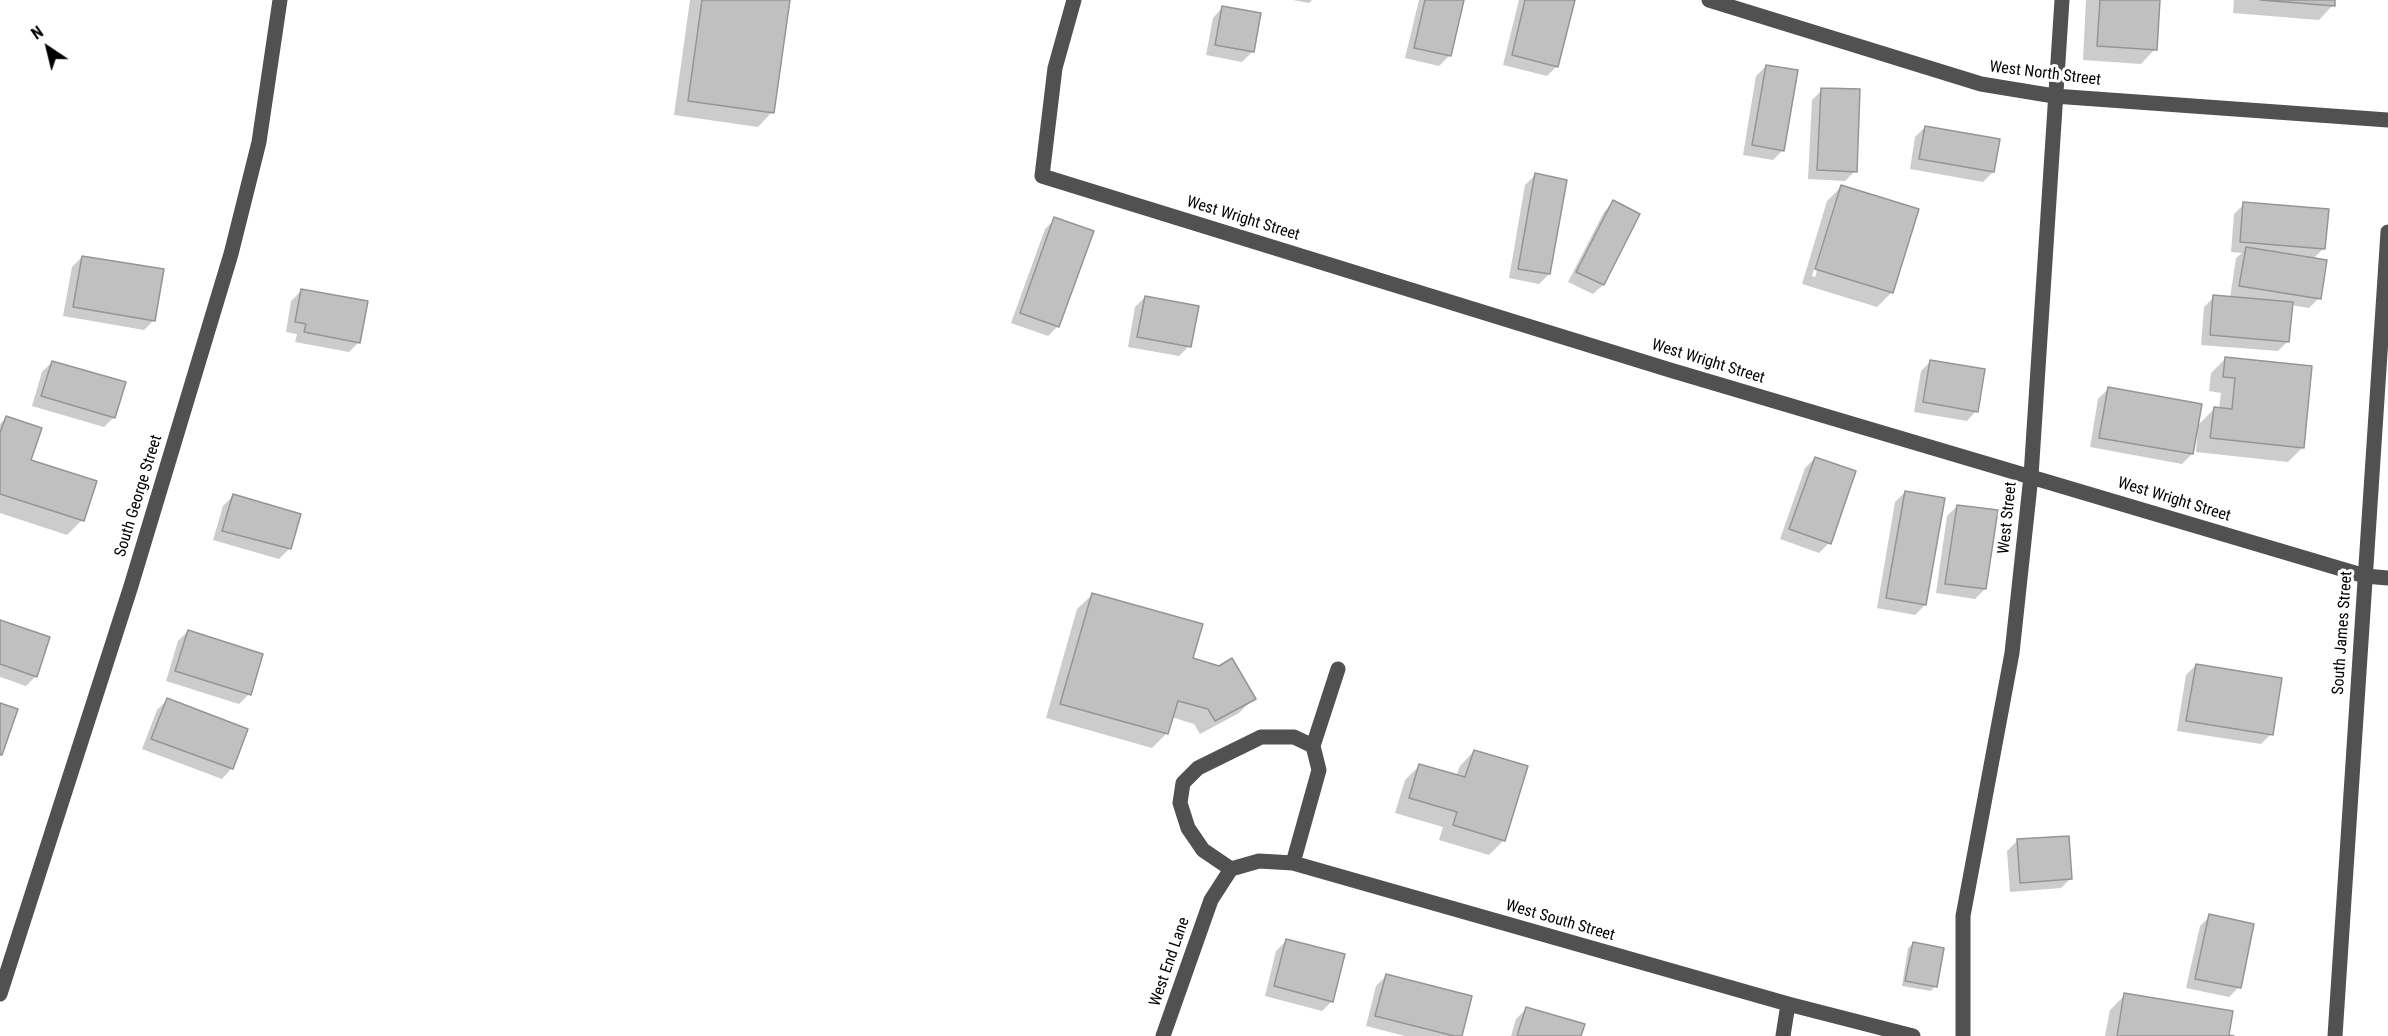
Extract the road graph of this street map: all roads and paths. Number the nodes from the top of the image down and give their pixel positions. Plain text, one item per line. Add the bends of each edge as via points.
1 (280, 0) edge
2 (1074, 0) edge
3 (1709, 0) edge
4 (2062, 0) edge
5 (2054, 96) junction
6 (2388, 120) edge
7 (2388, 232) edge
8 (2031, 476) junction
9 (2365, 576) junction
10 (2388, 578) edge
11 (1338, 669) dead end
12 (1313, 746) junction
13 (1293, 863) junction
14 (1231, 870) junction
15 (0, 994) edge
16 (1788, 1004) junction
17 (1163, 1036) edge
18 (1783, 1036) edge
19 (1913, 1036) edge
20 (1963, 1036) edge
21 (2335, 1036) edge

1 - 15 street, South George Street via 259,142 231,254 131,586
2 - 8 street, West Wright Street via 1055,68 1042,176 1670,370
3 - 5 street, West North Street via 1981,84
4 - 5 street, West Street
5 - 6 street, West North Street
5 - 8 street, West Street
7 - 9 street, South James Street
8 - 9 street, West Wright Street
8 - 20 street, West Street via 2012,653 1963,916
9 - 10 street, West Wright Street
9 - 21 street, South James Street
11 - 12 street
12 - 13 street via 1319,770
12 - 14 street via 1294,737 1261,737 1198,768 1183,783 1180,803 1188,828 1203,850
13 - 14 street, West South Street via 1259,861
13 - 16 street, West South Street
14 - 17 street, West End Lane via 1211,900
16 - 18 street
16 - 19 street, West South Street

